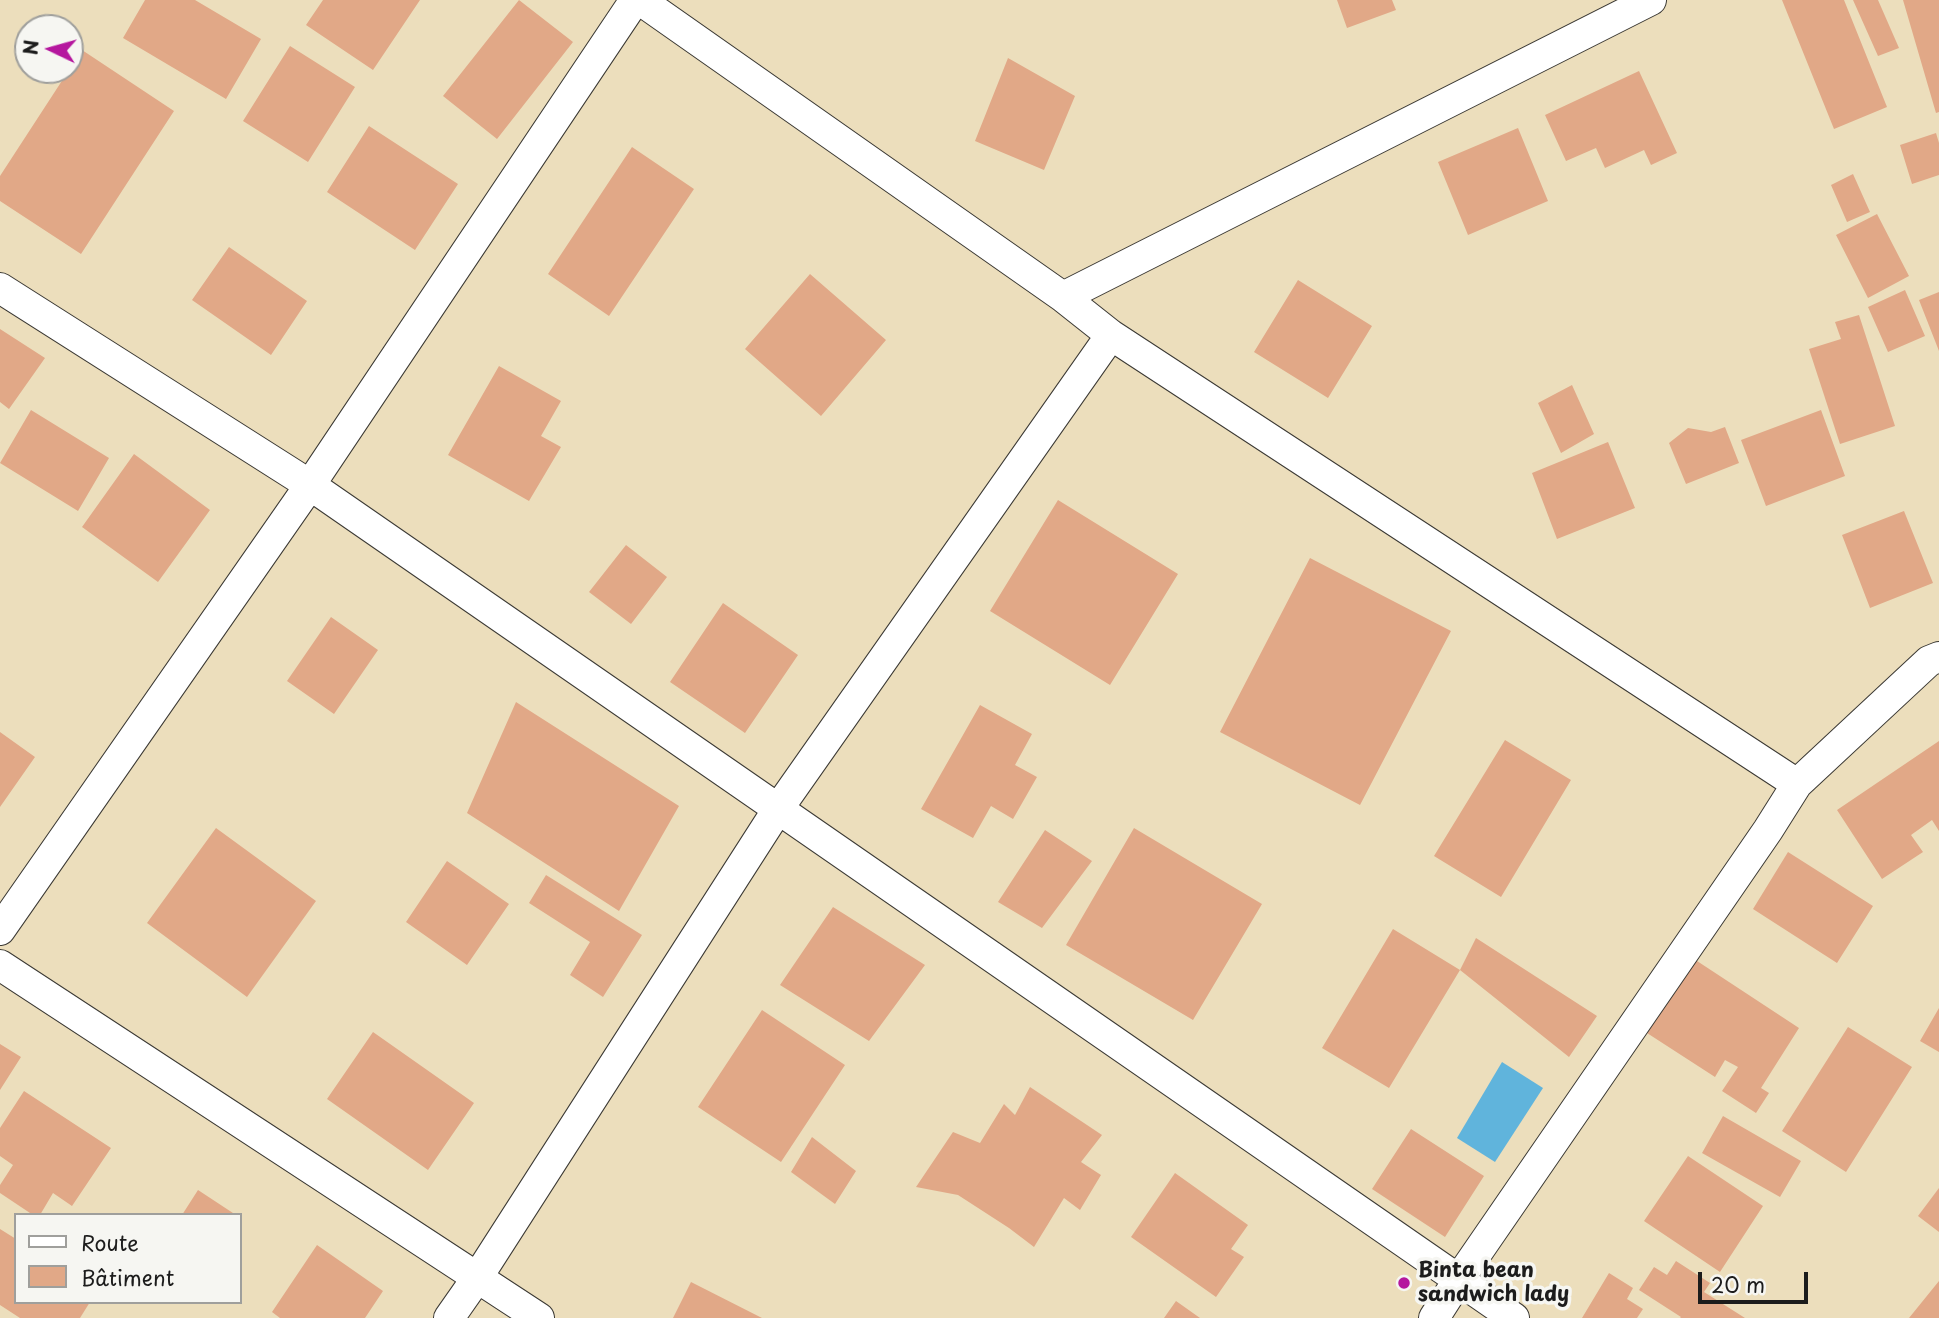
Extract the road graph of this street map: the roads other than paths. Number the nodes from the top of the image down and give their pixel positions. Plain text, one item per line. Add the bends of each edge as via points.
1 (637, 0) edge
2 (1651, 0) edge
3 (0, 288) edge
4 (1063, 297) junction
5 (1111, 335) junction
6 (310, 485) junction
7 (1939, 657) edge
8 (1797, 785) junction
9 (778, 809) junction
10 (0, 930) edge
11 (0, 965) edge
12 (477, 1278) junction
13 (1459, 1279) junction
14 (449, 1318) edge
15 (538, 1318) edge
16 (1434, 1318) edge
17 (1514, 1318) edge

1 - 4 street
1 - 6 street
2 - 4 street
3 - 6 street
4 - 5 street
5 - 8 street
5 - 9 street
6 - 9 street
6 - 10 street
7 - 8 street via 1929,661
8 - 13 street
9 - 12 street
9 - 13 street
11 - 12 street
12 - 14 street
12 - 15 street
13 - 16 street
13 - 17 street

